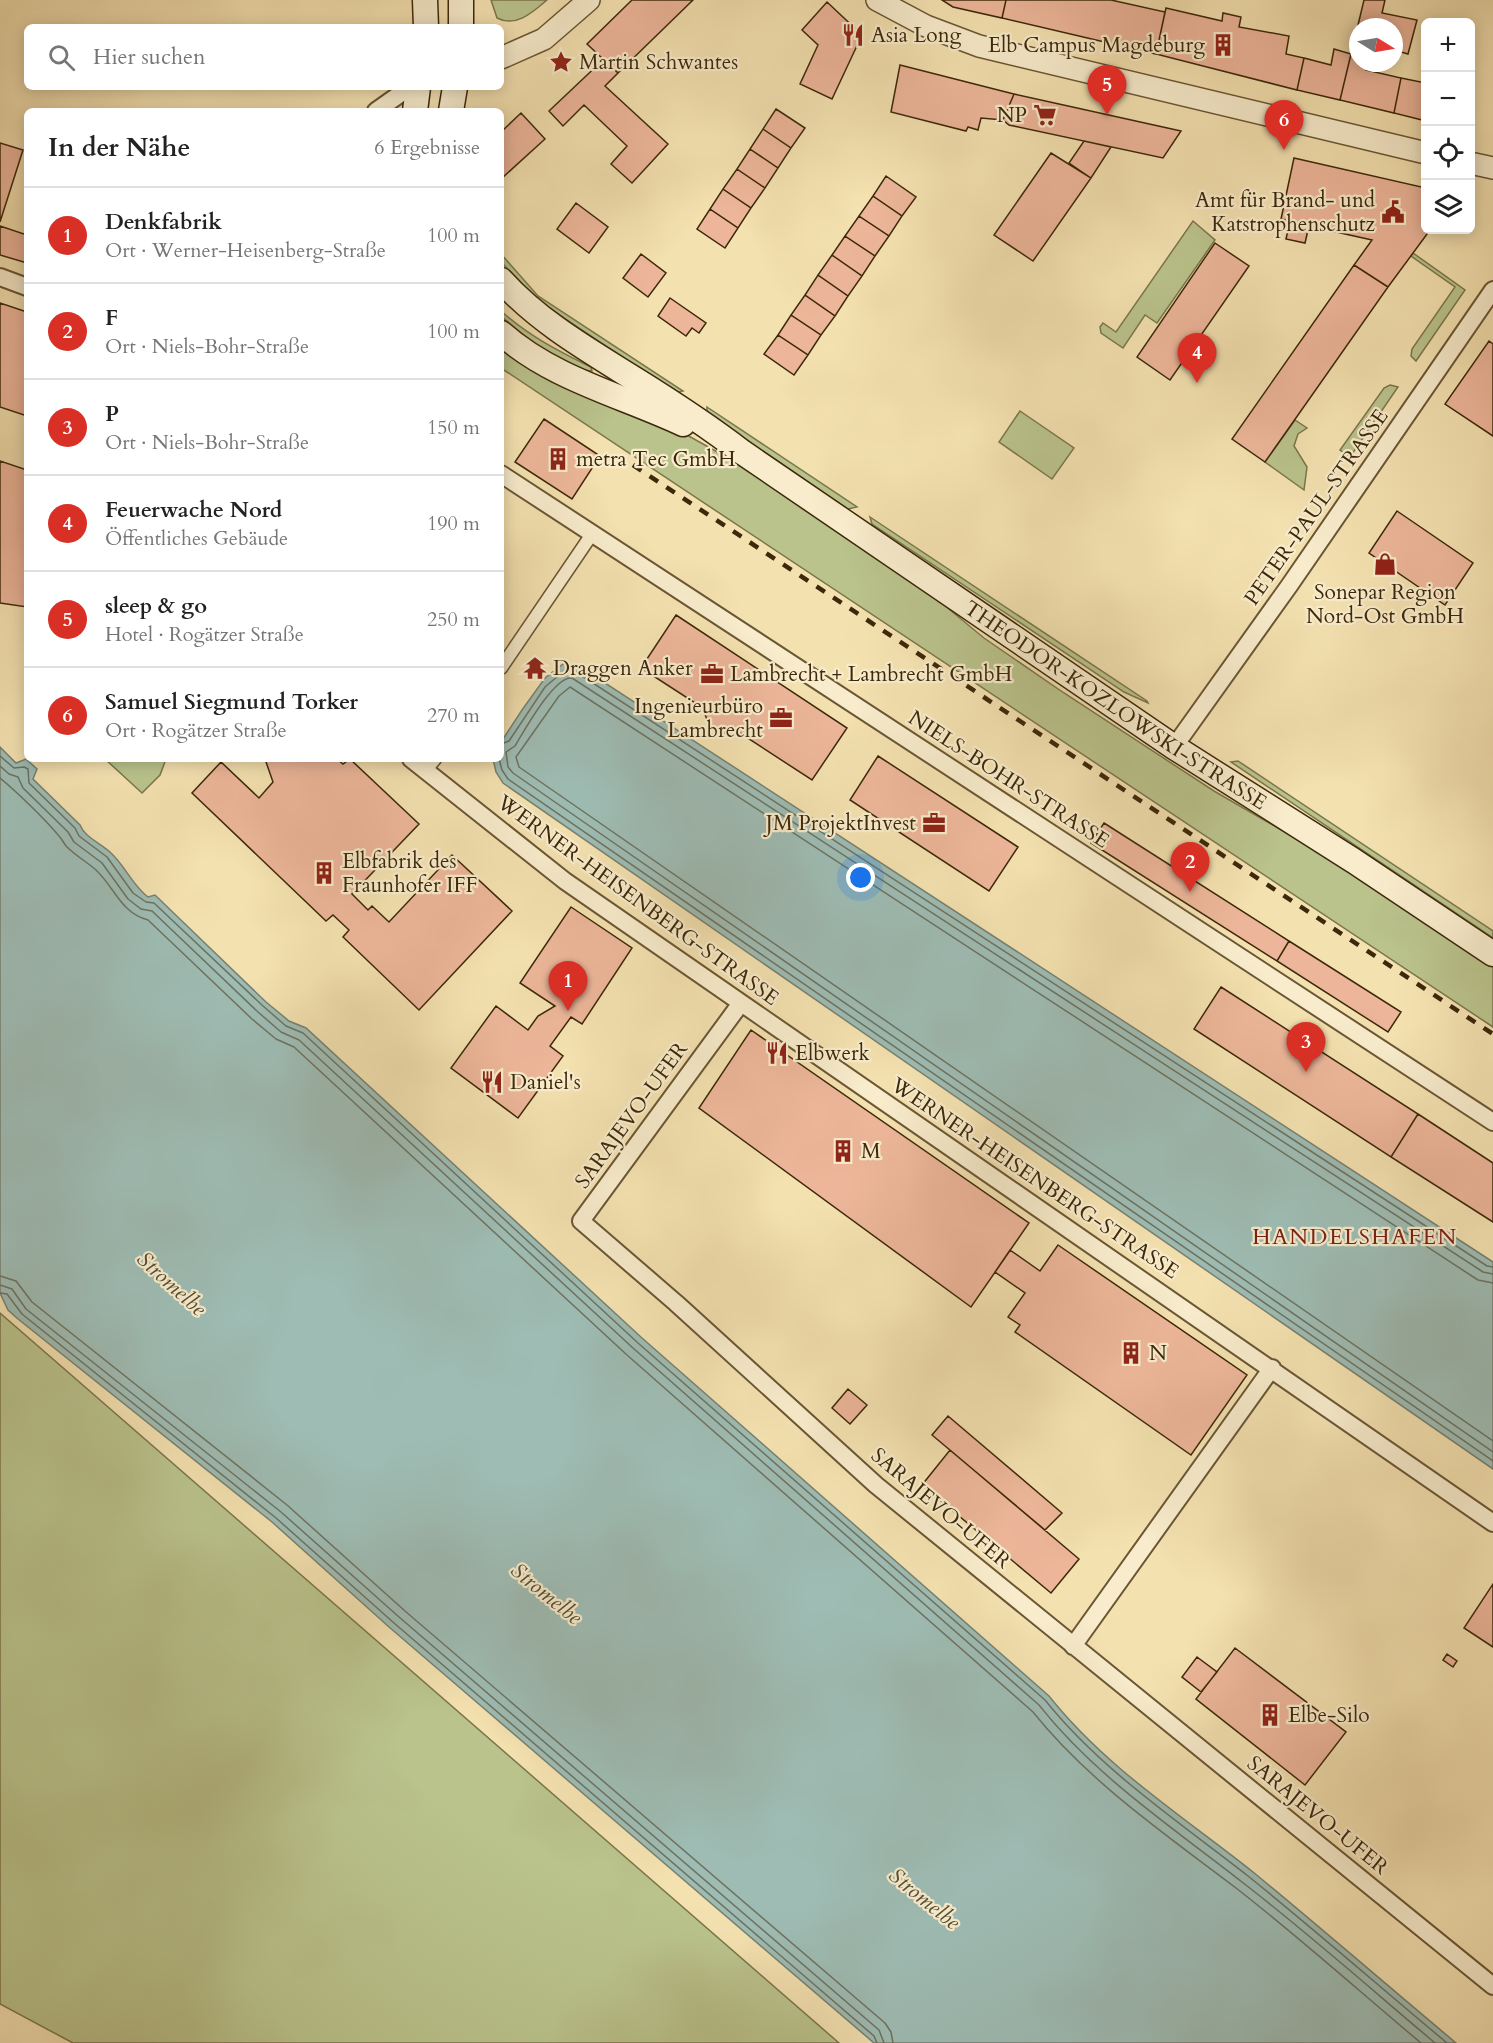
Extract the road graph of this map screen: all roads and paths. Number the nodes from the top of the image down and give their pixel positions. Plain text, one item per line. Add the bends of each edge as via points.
1 (425, 0) edge
2 (461, 0) edge
3 (589, 0) edge
4 (877, 0) edge
5 (426, 24) edge
6 (461, 24) edge
7 (504, 57) edge
8 (406, 90) edge
9 (418, 90) edge
10 (454, 90) edge
11 (380, 108) edge
12 (415, 108) edge
13 (452, 108) edge
14 (1421, 152) edge
15 (1475, 164) edge
16 (1493, 168) edge
17 (0, 277) edge
18 (504, 283) edge
19 (24, 286) edge
20 (1493, 290) edge
21 (504, 335) edge
22 (742, 452) junction
23 (504, 476) edge
24 (592, 534) junction
25 (504, 664) edge
26 (1174, 747) junction
27 (430, 765) edge
28 (1493, 954) edge
29 (741, 1003) junction
30 (1493, 1122) edge
31 (1272, 1368) junction
32 (1493, 1523) edge
33 (1073, 1646) junction
34 (1493, 1986) edge

1 - 5 main road
2 - 6 main road
3 - 7 street via 544,39
4 - 14 street via 935,30 979,46
8 - 11 street
9 - 12 main road
10 - 13 main road
15 - 16 street
17 - 19 street
18 - 22 main road, THEODOR-KOZLOWSKI-STRASSE via 547,322 699,419
20 - 26 street, PETER-PAUL-STRASSE
21 - 22 main road, THEODOR-KOZLOWSKI-STRASSE via 532,357 571,378 678,421
22 - 26 main road, THEODOR-KOZLOWSKI-STRASSE
23 - 24 street, NIELS-BOHR-STRASSE
24 - 25 street
24 - 30 street, NIELS-BOHR-STRASSE
26 - 28 main road, THEODOR-KOZLOWSKI-STRASSE
27 - 29 street, WERNER-HEISENBERG-STRASSE via 557,875
29 - 31 street, WERNER-HEISENBERG-STRASSE
29 - 33 street, SARAJEVO-UFER via 581,1221 876,1485
31 - 32 street, WERNER-HEISENBERG-STRASSE
31 - 33 street
33 - 34 street, SARAJEVO-UFER

